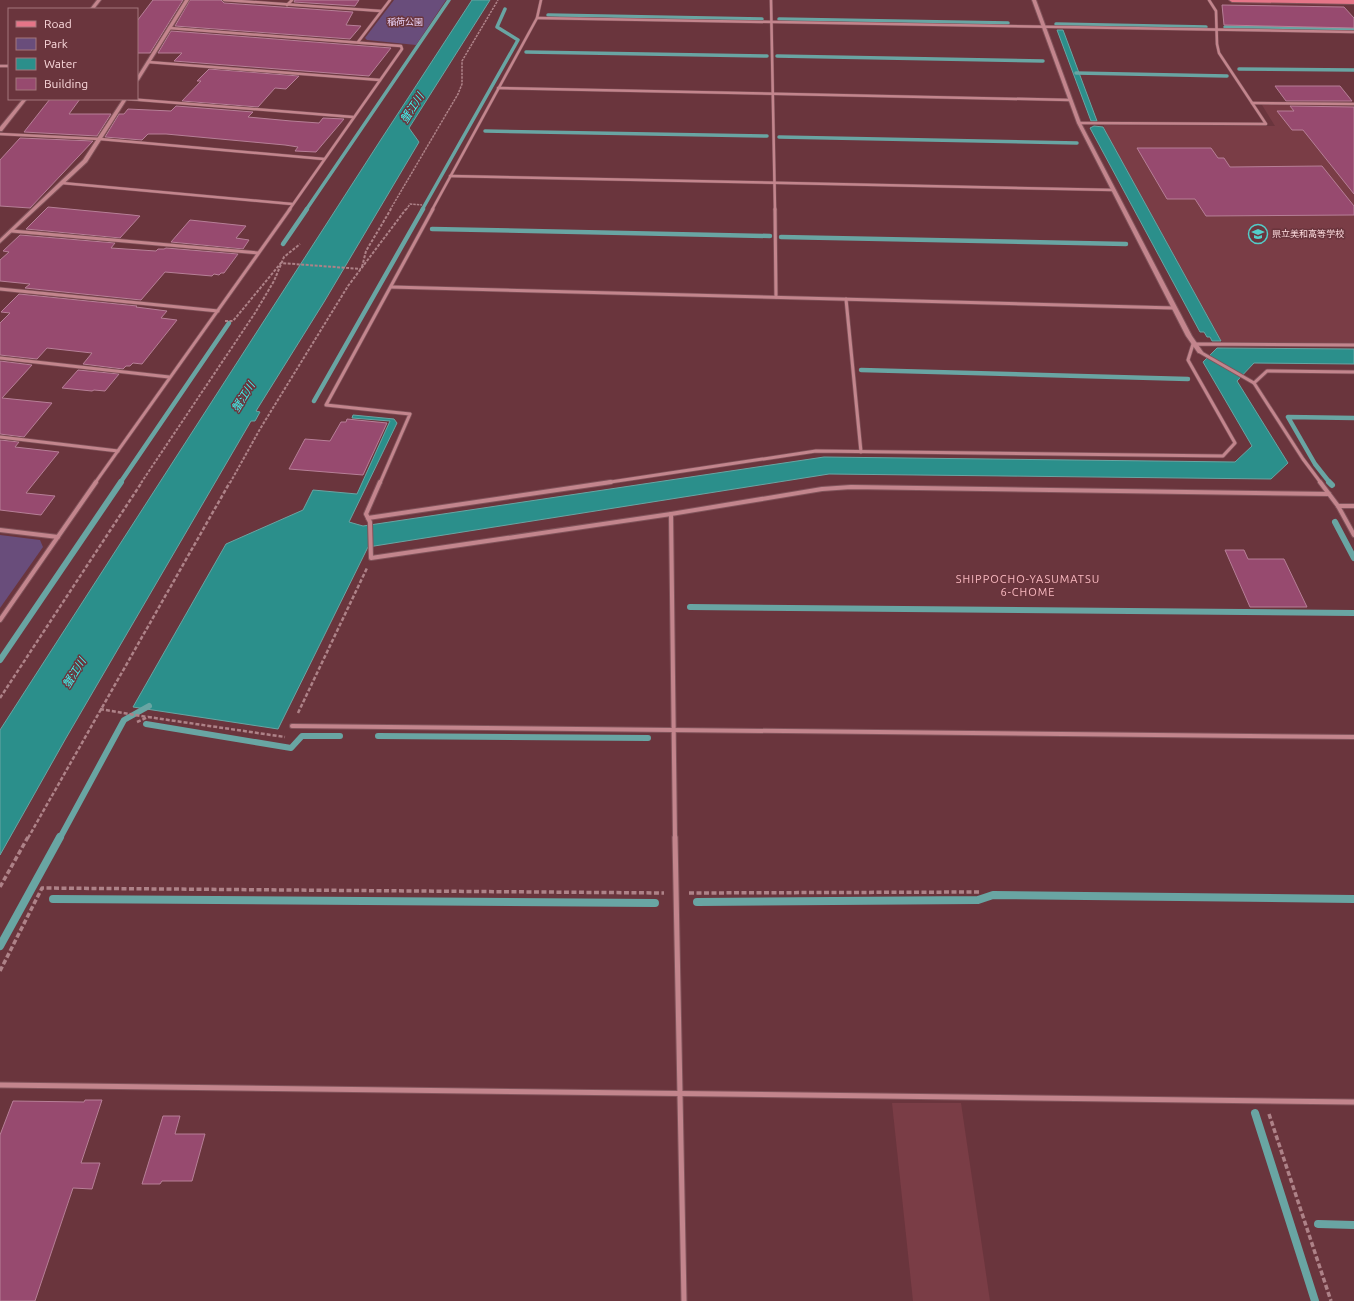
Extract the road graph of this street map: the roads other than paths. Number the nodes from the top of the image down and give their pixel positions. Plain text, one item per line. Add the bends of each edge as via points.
1 (187, 0) edge
2 (224, 0) edge
3 (292, 0) edge
4 (390, 0) edge
5 (541, 0) edge
6 (771, 0) edge
7 (1034, 0) edge
8 (1209, 0) edge
9 (1232, 0) edge
10 (1354, 2) edge
11 (287, 5) junction
12 (382, 11) junction
13 (537, 18) junction
14 (772, 22) junction
15 (1043, 26) junction
16 (170, 28) junction
17 (1216, 29) junction
18 (1354, 32) edge
19 (358, 42) junction
20 (148, 62) junction
21 (138, 78) edge
22 (380, 80) junction
23 (498, 88) junction
24 (773, 94) junction
25 (24, 100) edge
26 (125, 100) edge
27 (138, 100) edge
28 (1070, 100) junction
29 (1252, 103) junction
30 (1354, 104) edge
31 (354, 117) junction
32 (1079, 123) junction
33 (0, 130) edge
34 (0, 134) edge
35 (100, 139) junction
36 (324, 158) junction
37 (450, 176) junction
38 (62, 183) junction
39 (774, 183) junction
40 (1114, 190) junction
41 (292, 204) junction
42 (12, 231) junction
43 (0, 242) edge
44 (258, 254) junction
45 (390, 287) junction
46 (0, 289) edge
47 (776, 297) junction
48 (846, 299) junction
49 (1174, 308) junction
50 (218, 311) junction
51 (1193, 344) junction
52 (1354, 345) edge
53 (1200, 352) joint
54 (0, 358) edge
55 (1354, 372) edge
56 (169, 377) junction
57 (1254, 383) junction
58 (0, 438) edge
59 (118, 451) junction
60 (861, 452) junction
61 (1329, 494) junction
62 (1338, 506) junction
63 (1354, 506) edge
64 (671, 514) junction
65 (368, 518) junction
66 (0, 530) edge
67 (1354, 535) edge
68 (58, 538) junction
69 (0, 620) edge
70 (292, 726) road end
71 (674, 730) junction
72 (1354, 736) edge
73 (0, 1085) edge
74 (682, 1093) junction
75 (1354, 1102) edge
76 (684, 1301) edge

1 - 16 street
2 - 11 street
3 - 11 street
4 - 12 street
5 - 13 street
6 - 14 street
7 - 15 street
8 - 17 street via 1216,11
9 - 10 main road
11 - 12 street
12 - 19 street
13 - 14 street
13 - 23 street
14 - 15 street
14 - 24 street
15 - 17 street
15 - 28 street
16 - 19 street
16 - 20 street
17 - 18 street
17 - 29 street via 1219,53
19 - 22 street via 401,46 402,49
20 - 21 street
20 - 22 street
22 - 31 street
23 - 24 street
23 - 37 street
24 - 28 street
24 - 39 street
25 - 33 street
26 - 35 street
27 - 31 street
28 - 32 street
29 - 30 street
29 - 32 street via 1266,124
31 - 36 street
32 - 40 street
34 - 35 street
35 - 36 street
35 - 38 street via 86,161
36 - 41 street
37 - 39 street
37 - 45 street
38 - 41 street
38 - 42 street
39 - 40 street
39 - 47 street
40 - 49 street
41 - 44 street
42 - 43 street
42 - 44 street
44 - 50 street
45 - 47 street
45 - 65 street via 326,405 410,414 366,514
46 - 50 street
47 - 48 street
48 - 49 street
48 - 60 street
49 - 51 street
50 - 56 street
51 - 52 street
51 - 53 street
51 - 60 street via 1188,360 1235,443 1223,456
53 - 57 street
54 - 56 street
55 - 57 street via 1267,371
56 - 59 street
57 - 61 street
58 - 59 street
59 - 68 street
60 - 65 street via 816,451
61 - 62 street
61 - 64 street via 851,487 822,489
62 - 63 street
62 - 67 street
64 - 65 street via 371,558
64 - 71 street
66 - 68 street
68 - 69 street
70 - 71 street
71 - 72 street
71 - 74 street
73 - 74 street
74 - 75 street
74 - 76 street

